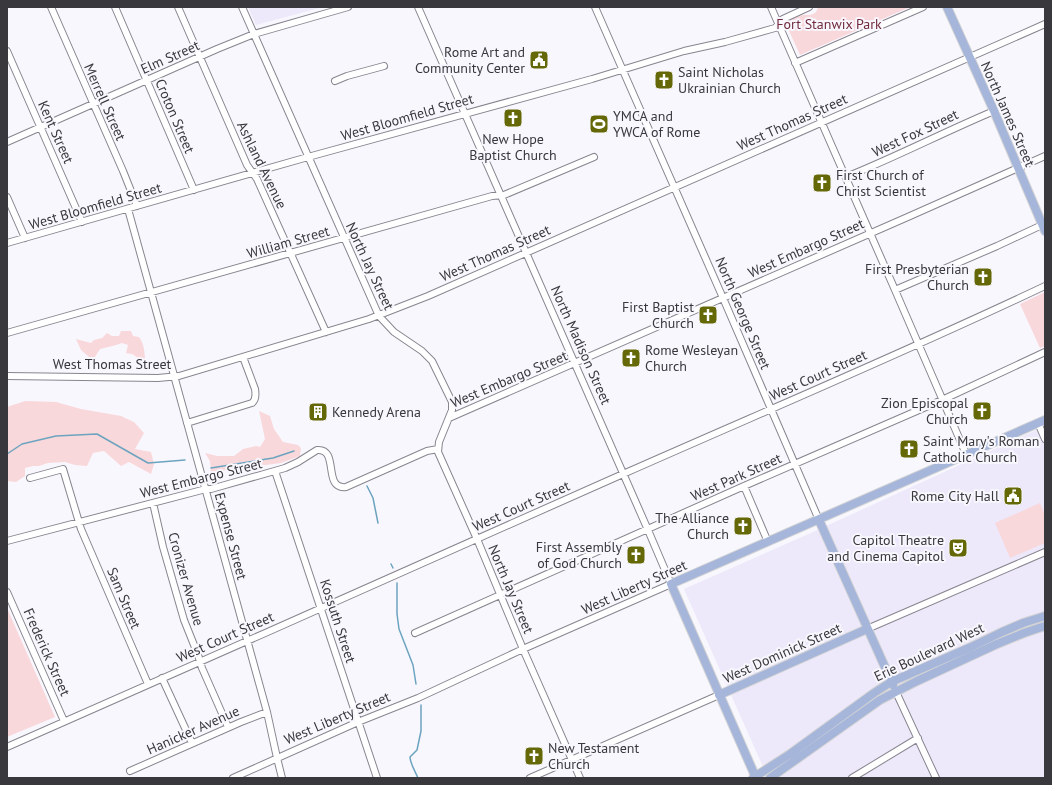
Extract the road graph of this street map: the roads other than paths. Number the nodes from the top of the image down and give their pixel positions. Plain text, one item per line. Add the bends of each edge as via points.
1 (51, 7) edge
2 (115, 7) edge
3 (178, 7) edge
4 (242, 7) edge
5 (348, 7) edge
6 (418, 7) edge
7 (595, 7) edge
8 (771, 7) edge
9 (809, 7) edge
10 (923, 7) edge
11 (947, 7) edge
12 (1045, 24) edge
13 (779, 25) junction
14 (254, 34) junction
15 (7, 51) edge
16 (200, 57) junction
17 (970, 57) junction
18 (795, 63) junction
19 (384, 66) dead end
20 (623, 70) junction
21 (147, 80) junction
22 (335, 82) dead end
23 (94, 104) junction
24 (994, 111) junction
25 (464, 114) junction
26 (822, 122) junction
27 (40, 127) junction
28 (7, 142) edge
29 (1045, 156) edge
30 (308, 157) junction
31 (594, 157) dead end
32 (1018, 167) junction
33 (253, 173) junction
34 (846, 177) junction
35 (674, 187) junction
36 (194, 190) junction
37 (501, 195) junction
38 (7, 197) edge
39 (137, 206) junction
40 (128, 209) junction
41 (82, 222) junction
42 (1044, 229) edge
43 (870, 233) junction
44 (25, 238) junction
45 (344, 239) junction
46 (7, 244) edge
47 (526, 252) junction
48 (290, 254) junction
49 (1045, 286) edge
50 (896, 290) junction
51 (151, 293) junction
52 (723, 298) junction
53 (379, 316) junction
54 (326, 332) junction
55 (7, 333) edge
56 (918, 346) junction
57 (1045, 352) edge
58 (243, 357) junction
59 (575, 363) junction
60 (7, 376) edge
61 (174, 377) junction
62 (942, 400) junction
63 (771, 409) junction
64 (449, 418) junction
65 (1041, 422) edge
66 (187, 423) junction
67 (1045, 439) edge
68 (438, 449) junction
69 (966, 454) junction
70 (794, 464) junction
71 (275, 472) junction
72 (623, 474) junction
73 (30, 478) dead end
74 (744, 486) junction
75 (206, 489) junction
76 (153, 503) junction
77 (819, 520) junction
78 (78, 522) junction
79 (648, 530) junction
80 (477, 539) junction
81 (7, 540) edge
82 (768, 542) junction
83 (1045, 552) edge
84 (671, 584) junction
85 (7, 592) edge
86 (500, 594) junction
87 (321, 608) junction
88 (1045, 616) edge
89 (1045, 626) edge
90 (867, 629) junction
91 (415, 633) dead end
92 (247, 640) junction
93 (523, 650) junction
94 (200, 661) junction
95 (162, 678) junction
96 (891, 682) junction
97 (148, 684) junction
98 (896, 692) junction
99 (720, 694) junction
100 (267, 712) junction
101 (64, 721) junction
102 (358, 722) junction
103 (228, 727) junction
104 (918, 738) junction
105 (192, 743) junction
106 (7, 747) edge
107 (277, 758) junction
108 (571, 759) junction
109 (130, 771) dead end
110 (755, 777) edge
111 (233, 778) edge
112 (282, 778) edge
113 (377, 778) edge
114 (530, 778) edge
115 (580, 778) edge
116 (770, 778) edge
117 (852, 778) edge
118 (936, 778) edge

1 - 23 street, Merrell Street
2 - 21 street, Croton Street
3 - 16 street, Ashland Avenue
4 - 14 street, North Jay Street
5 - 14 street, Elm Street
6 - 25 street, North Madison Street
7 - 20 street, North George Street
8 - 13 street
9 - 13 street, West Bloomfield Street via 783,19
10 - 18 street
11 - 17 main road, North James Street
12 - 17 street, West Thomas Street
13 - 18 street
13 - 20 street, West Bloomfield Street
14 - 16 street, Elm Street
14 - 30 street, North Jay Street
15 - 27 street, Kent Street
16 - 21 street, Elm Street
16 - 33 street, Ashland Avenue via 247,165
17 - 24 main road, North James Street
17 - 26 street, West Thomas Street
18 - 26 street
19 - 22 street
20 - 25 street, West Bloomfield Street
20 - 35 street, North George Street
21 - 23 street, Elm Street
21 - 36 street, Croton Street
23 - 27 street, Elm Street
23 - 39 street, Merrell Street
24 - 32 main road, North James Street
24 - 34 street, West Fox Street
25 - 30 street, West Bloomfield Street
25 - 37 street, North Madison Street
26 - 34 street
26 - 35 street, West Thomas Street
27 - 28 street, Elm Street
27 - 41 street, Kent Street
29 - 32 street, West Embargo Street
30 - 33 street, West Bloomfield Street
30 - 45 street, North Jay Street
31 - 37 street, William Street
32 - 42 main road, North James Street
32 - 43 street, West Embargo Street
33 - 36 street, West Bloomfield Street
33 - 48 street, Ashland Avenue
34 - 43 street
35 - 47 street, West Thomas Street
35 - 52 street, North George Street
36 - 39 street, West Bloomfield Street
37 - 45 street, William Street
37 - 47 street, North Madison Street
38 - 44 street
39 - 40 street, West Bloomfield Street
40 - 41 street, West Bloomfield Street
40 - 51 street, Expense Street
41 - 44 street, West Bloomfield Street
42 - 50 street via 1004,243
43 - 50 street
43 - 52 street, West Embargo Street
44 - 46 street, West Bloomfield Street
45 - 48 street, William Street
45 - 53 street, North Jay Street
47 - 53 street, West Thomas Street
47 - 59 street, North Madison Street
48 - 51 street, William Street
48 - 54 street, Ashland Avenue
49 - 56 street, West Court Street
50 - 56 street
51 - 55 street, William Street
51 - 61 street, Expense Street
52 - 59 street, West Embargo Street
52 - 63 street, North George Street
53 - 54 street, West Thomas Street
53 - 64 street, North Jay Street via 394,332 432,361 452,402
54 - 58 street, West Thomas Street
56 - 62 street
56 - 63 street, West Court Street
57 - 62 street, West Park Street
58 - 61 street, West Thomas Street
58 - 66 street via 255,389 256,395 252,404
59 - 64 street, West Embargo Street
59 - 72 street, North Madison Street
60 - 61 street, West Thomas Street
61 - 66 street, Expense Street
62 - 69 street
62 - 70 street, West Park Street
63 - 70 street, North George Street
63 - 72 street, West Court Street
64 - 68 street, North Jay Street
65 - 67 street
65 - 69 main road, West Liberty Street
66 - 75 street, Expense Street
68 - 71 street, West Embargo Street via 346,487 336,485 329,456 320,449
68 - 80 street, North Jay Street
69 - 77 main road, West Liberty Street
70 - 74 street, West Park Street
70 - 77 street, North George Street
71 - 75 street, West Embargo Street
71 - 87 street, Kossuth Street
72 - 79 street, North Madison Street
72 - 80 street, West Court Street
73 - 78 street, Sam Street via 63,469
74 - 79 street, West Park Street
74 - 82 street
75 - 76 street, West Embargo Street
75 - 92 street, Expense Street
76 - 78 street, West Embargo Street
76 - 94 street, Cronizer Avenue via 184,620
77 - 82 main road, West Liberty Street
77 - 90 main road, North George Street
78 - 81 street, West Embargo Street
78 - 97 street, Sam Street
79 - 84 street, North Madison Street
79 - 86 street, West Park Street
80 - 86 street, North Jay Street
80 - 87 street, West Court Street
82 - 84 main road, West Liberty Street
83 - 90 street, West Dominick Street
84 - 93 street, West Liberty Street
84 - 99 main road, North Madison Street
85 - 101 street, Frederick Street
86 - 91 street, West Park Street
86 - 93 street, North Jay Street
87 - 92 street, West Court Street
87 - 102 street, Kossuth Street
88 - 96 main road, Erie Boulevard West via 1009,629
89 - 98 main road, Erie Boulevard West via 1004,641
90 - 96 main road, North George Street
90 - 99 main road, West Dominick Street
92 - 94 street, West Court Street
92 - 100 street, Expense Street
93 - 102 street, West Liberty Street
93 - 108 street, North Jay Street
94 - 95 street, West Court Street
94 - 103 street, Cronizer Avenue
95 - 97 street, West Court Street
95 - 105 street
96 - 98 main road, North George Street
96 - 110 main road, Erie Boulevard West
97 - 101 street, West Court Street
98 - 104 street
98 - 116 main road, Erie Boulevard West via 880,700
99 - 108 street, West Dominick Street
99 - 110 main road, North Madison Street
100 - 103 street, Hanicker Avenue
100 - 107 street, Expense Street
101 - 106 street, West Court Street
102 - 107 street, West Liberty Street
102 - 113 street, Kossuth Street
103 - 105 street, Hanicker Avenue
104 - 117 street
104 - 118 street
105 - 109 street, Hanicker Avenue
107 - 111 street, West Liberty Street
107 - 112 street, Expense Street
108 - 114 street, West Dominick Street
108 - 115 street, North Jay Street

